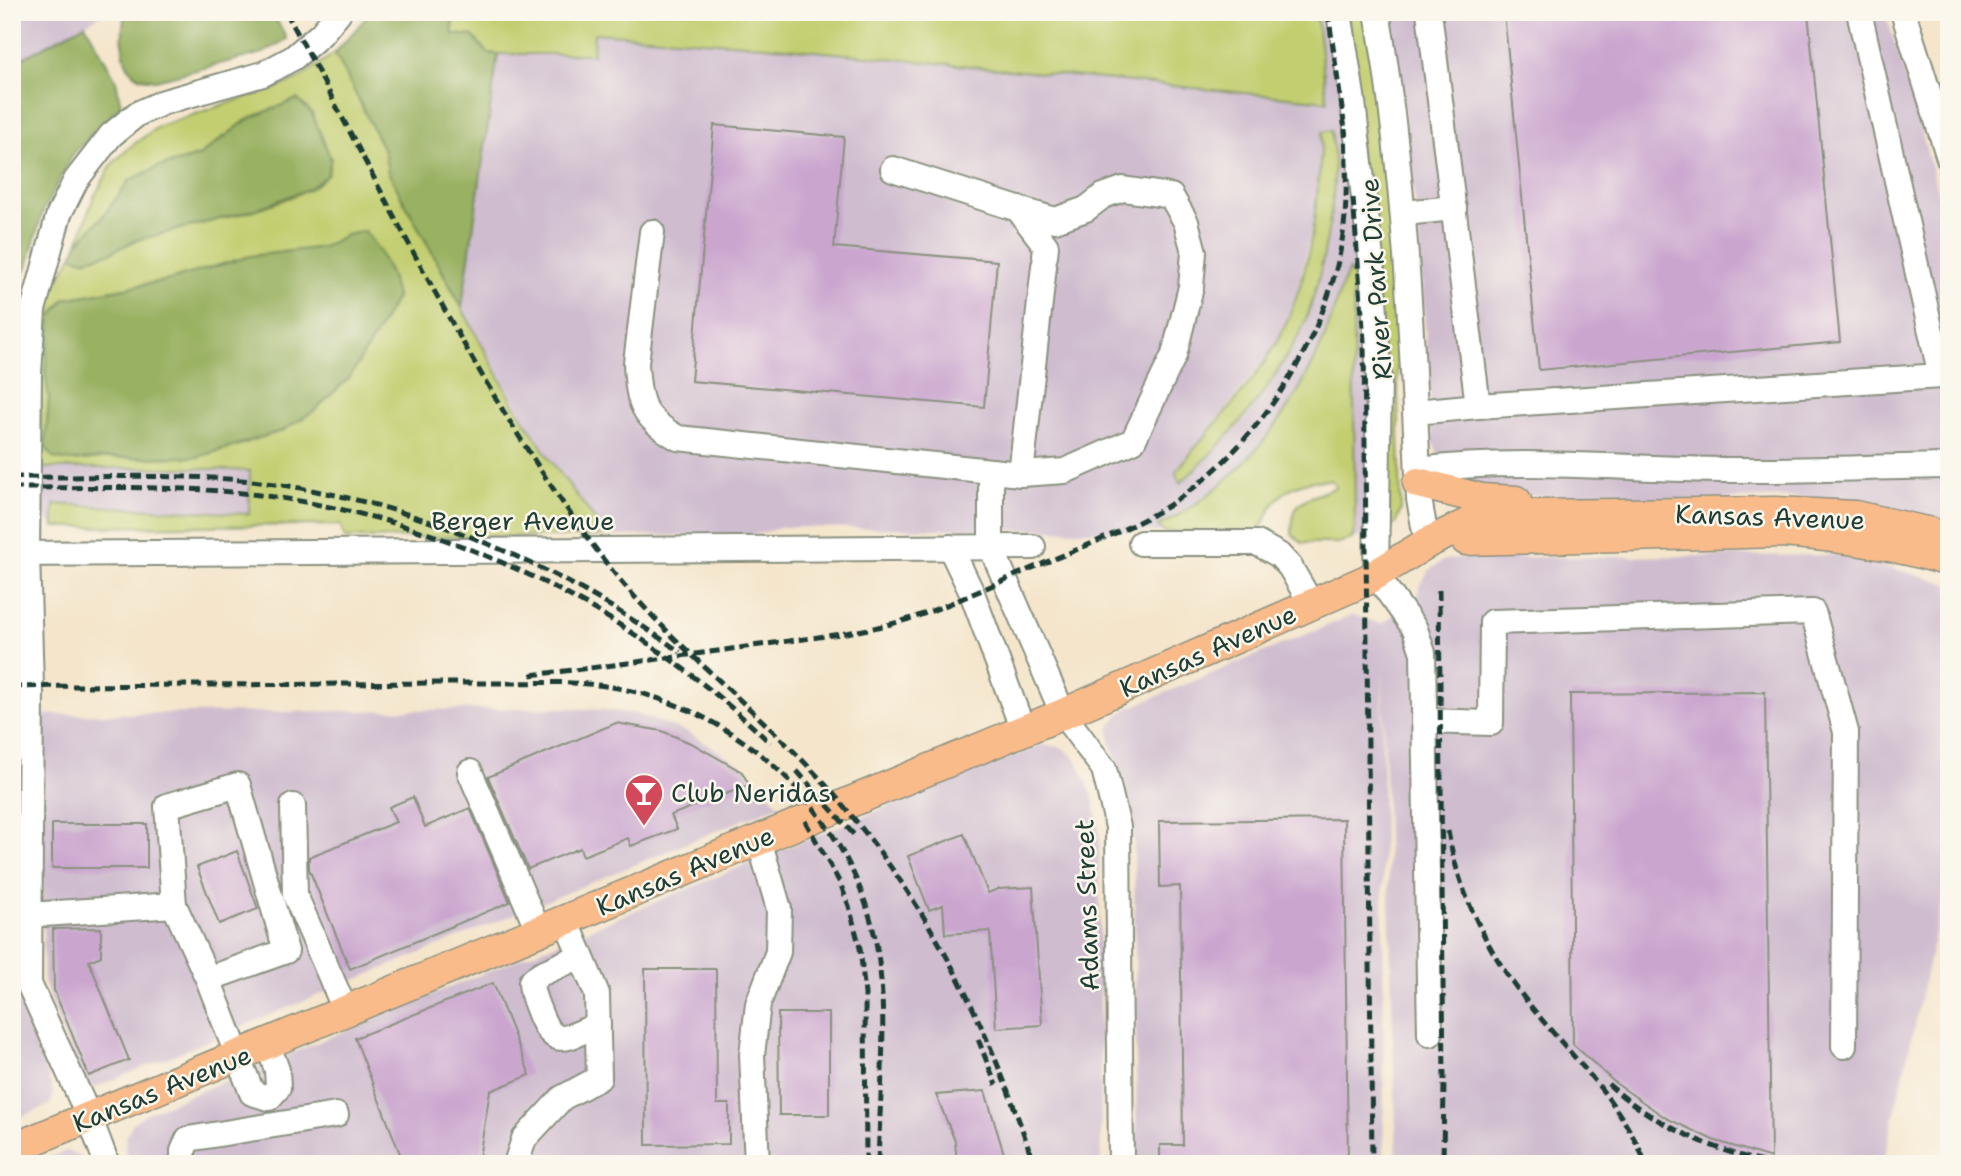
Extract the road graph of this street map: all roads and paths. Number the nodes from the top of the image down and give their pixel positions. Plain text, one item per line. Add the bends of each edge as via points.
1 (339, 12) edge
2 (1339, 12) edge
3 (1377, 12) edge
4 (1429, 12) edge
5 (1859, 12) edge
6 (1903, 12) edge
7 (1949, 158) edge
8 (893, 169) dead end
9 (1454, 208) junction
10 (1018, 209) junction
11 (1404, 213) junction
12 (652, 232) dead end
13 (1478, 406) junction
14 (1415, 412) junction
15 (1949, 466) edge
16 (991, 471) junction
17 (1021, 474) junction
18 (1418, 477) junction
19 (1645, 515) junction
20 (1694, 524) junction
21 (1949, 537) edge
22 (1427, 542) junction
23 (1141, 543) dead end
24 (950, 547) junction
25 (991, 547) junction
26 (1033, 547) dead end
27 (19, 554) edge
28 (1949, 561) edge
29 (1376, 575) junction
30 (1312, 605) junction
31 (1063, 714) junction
32 (1424, 721) junction
33 (1023, 730) junction
34 (470, 772) dead end
35 (293, 806) dead end
36 (759, 840) junction
37 (174, 905) junction
38 (29, 915) junction
39 (566, 920) junction
40 (539, 932) junction
41 (581, 956) junction
42 (208, 979) junction
43 (346, 1012) junction
44 (598, 1025) junction
45 (1430, 1034) dead end
46 (268, 1045) junction
47 (1844, 1045) dead end
48 (237, 1057) junction
49 (269, 1098) junction
50 (335, 1115) dead end
51 (90, 1119) junction
52 (276, 1125) junction
53 (12, 1149) edge
54 (107, 1164) edge
55 (183, 1164) edge
56 (516, 1164) edge
57 (757, 1164) edge
58 (1121, 1164) edge

1 - 27 street via 293,58 263,74 137,114 111,135 76,180 59,214 33,310
2 - 29 street via 1372,267 1379,378
3 - 11 street, River Park Drive
4 - 9 street
5 - 13 street via 1941,376
6 - 7 street
8 - 10 street
9 - 11 street
9 - 13 street
10 - 17 street via 1046,246
10 - 17 street via 1055,220 1123,188 1171,197 1186,222 1194,252 1191,287 1174,355 1133,441 1065,471
11 - 14 street, River Park Drive
12 - 16 street via 636,363 642,406 656,426 678,438
13 - 14 street
14 - 18 street, River Park Drive
15 - 18 street via 1726,470 1461,465
16 - 17 street
16 - 25 street
18 - 19 main road via 1482,499 1570,504
18 - 22 street, River Park Drive
19 - 20 main road, Kansas Avenue
19 - 22 main road, Kansas Avenue via 1478,519
20 - 21 main road, Kansas Avenue via 1776,512 1855,516
20 - 22 main road, Kansas Avenue
20 - 28 main road, Kansas Avenue via 1829,535
22 - 29 main road, Kansas Avenue
23 - 30 street via 1257,543 1290,566
24 - 25 street, Berger Avenue
24 - 27 street, Berger Avenue
24 - 33 street
25 - 26 street, Berger Avenue
25 - 31 street, Adams Street
27 - 38 street via 31,686
29 - 30 main road, Kansas Avenue
29 - 32 street via 1415,629 1423,653
30 - 31 main road, Kansas Avenue
31 - 33 main road, Kansas Avenue
31 - 58 street, Adams Street via 1104,769 1118,827
32 - 45 street
32 - 47 street via 1491,723 1492,622 1813,612 1846,732
33 - 36 main road, Kansas Avenue
34 - 40 street
35 - 43 street via 295,895
36 - 39 main road, Kansas Avenue
36 - 57 street via 779,909 778,952 758,1004 752,1055
37 - 38 street
37 - 42 street
37 - 42 street via 167,806 238,785 286,951
38 - 51 street via 29,984
39 - 40 main road, Kansas Avenue
39 - 41 street
40 - 43 main road, Kansas Avenue
41 - 44 street via 597,994
41 - 44 street via 540,974 531,982 531,993 553,1038
42 - 48 street
43 - 46 main road, Kansas Avenue
44 - 56 street via 599,1078 562,1098 524,1139
46 - 48 main road, Kansas Avenue
46 - 49 street via 278,1088
48 - 49 street via 252,1093
48 - 51 main road, Kansas Avenue
49 - 52 street
50 - 52 street
51 - 53 main road, Kansas Avenue
51 - 54 street
52 - 55 street via 188,1139

